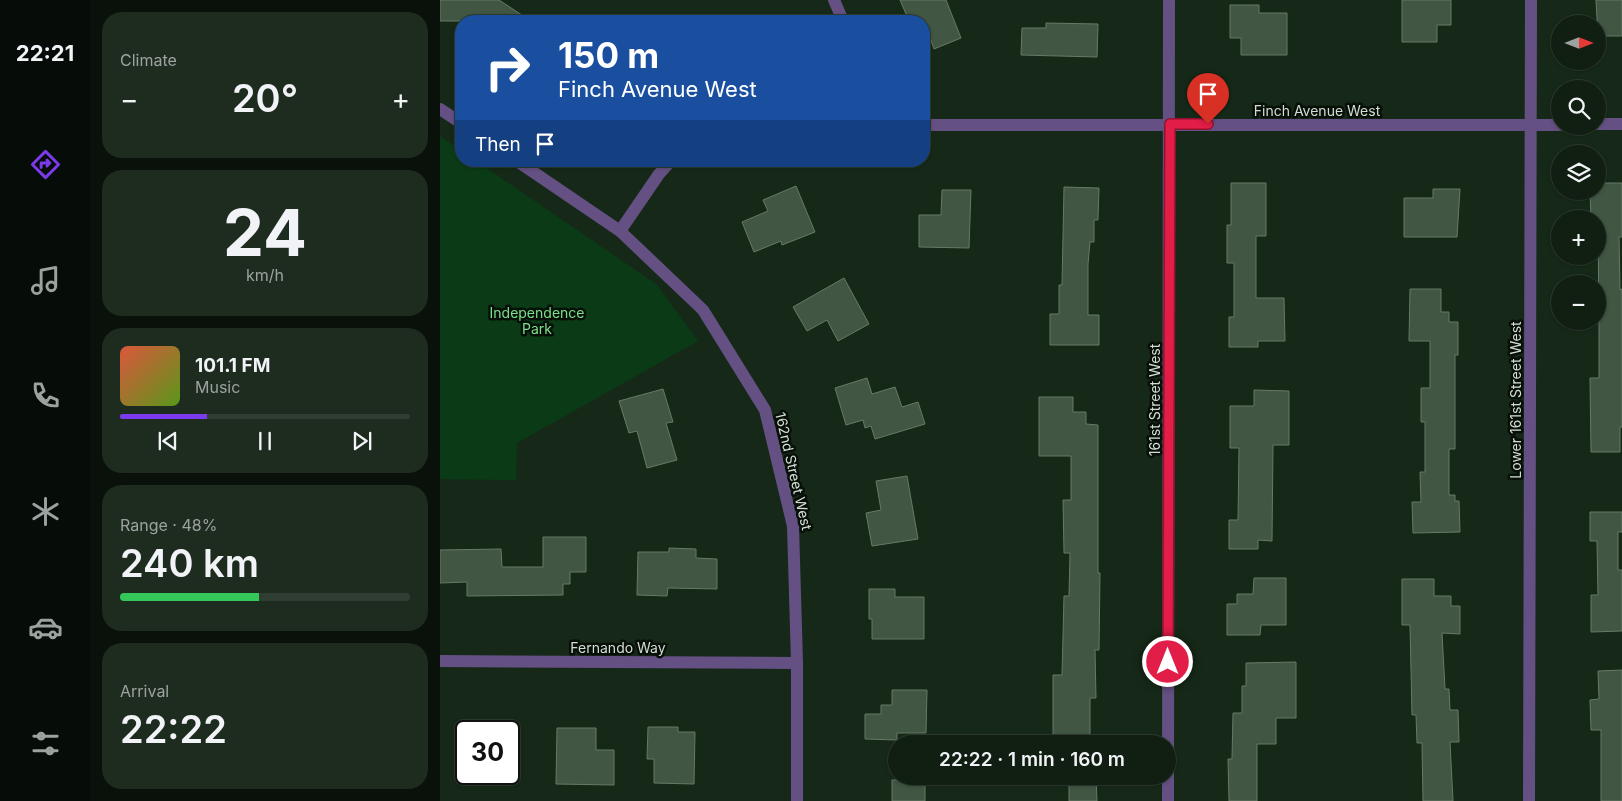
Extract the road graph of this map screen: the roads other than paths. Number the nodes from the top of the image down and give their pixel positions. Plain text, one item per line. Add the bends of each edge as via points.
1 (834, 0) edge
2 (1169, 0) edge
3 (1531, 0) edge
4 (840, 15) edge
5 (440, 109) edge
6 (455, 119) edge
7 (1170, 124) junction
8 (1606, 124) edge
9 (1622, 124) edge
10 (930, 125) edge
11 (1530, 125) junction
12 (1551, 125) edge
13 (526, 167) edge
14 (665, 167) edge
15 (620, 231) junction
16 (440, 661) edge
17 (797, 663) junction
18 (796, 801) edge
19 (1168, 801) edge
20 (1529, 801) edge

1 - 4 street
2 - 7 street, 161st Street West
3 - 11 street, Lower 161st Street West
5 - 6 street
7 - 10 street, Finch Avenue West
7 - 11 street, Finch Avenue West
7 - 19 street, 161st Street West
8 - 9 street
11 - 12 street, Finch Avenue West
11 - 20 street, Lower 161st Street West
13 - 15 street, 162nd Street West
14 - 15 street
15 - 17 street, 162nd Street West via 703,310 765,410 793,526
16 - 17 street, Fernando Way
17 - 18 street, 162nd Street West

